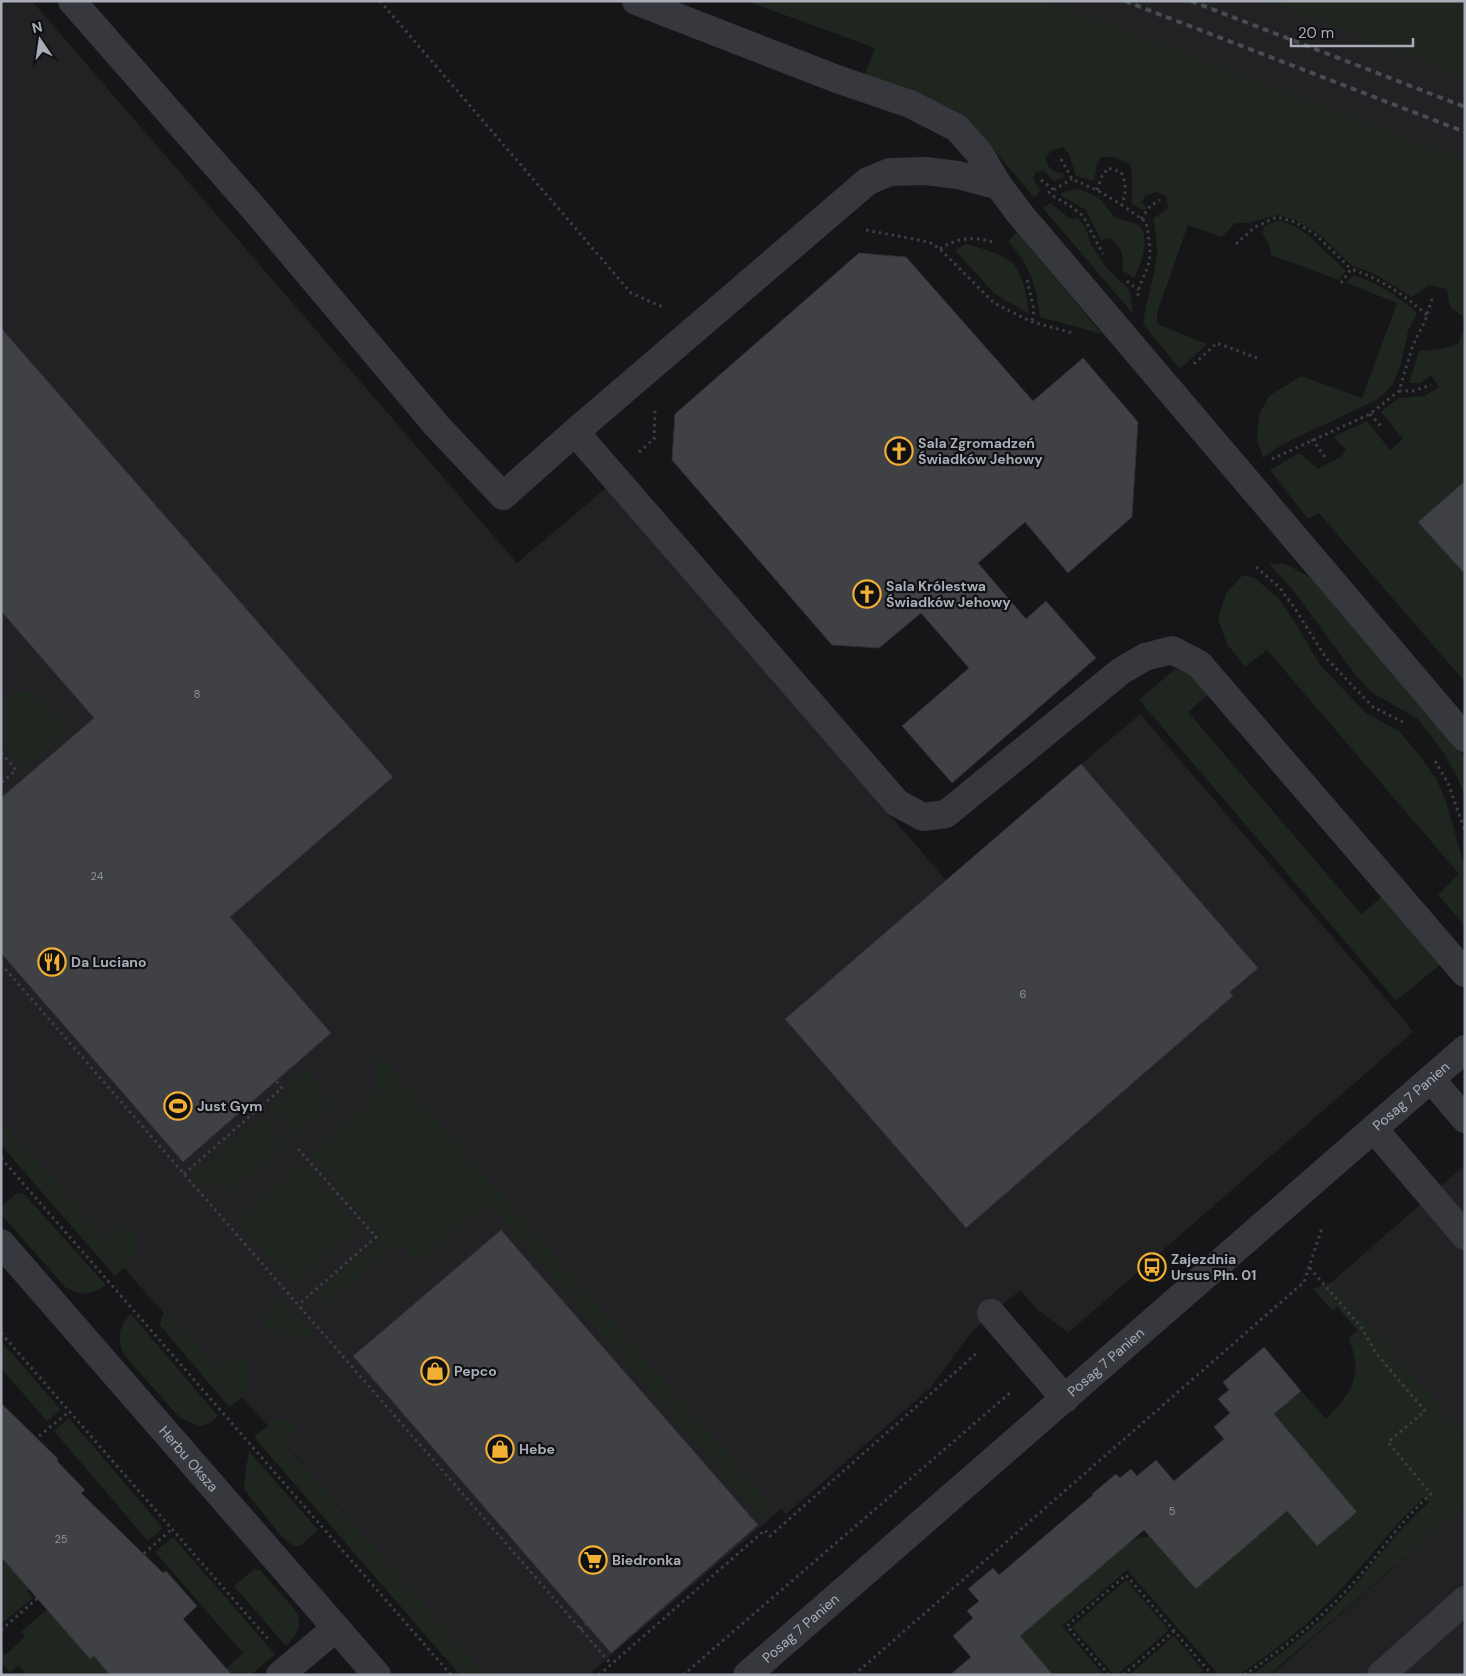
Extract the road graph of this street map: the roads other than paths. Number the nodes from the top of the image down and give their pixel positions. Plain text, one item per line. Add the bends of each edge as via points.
1 (72, 1) edge
2 (636, 1) edge
3 (999, 186) junction
4 (575, 432) junction
5 (1465, 738) edge
6 (1465, 973) edge
7 (1465, 1050) edge
8 (1431, 1078) junction
9 (1465, 1119) edge
10 (1374, 1129) junction
11 (1465, 1236) edge
12 (1, 1243) edge
13 (998, 1321) road end
14 (1065, 1399) junction
15 (1465, 1600) edge
16 (336, 1628) junction
17 (286, 1670) edge
18 (377, 1675) edge
19 (746, 1675) edge
20 (1381, 1675) edge

1 - 4 street via 437,426 503,496
2 - 3 street via 910,104 957,128 979,153
3 - 4 street via 958,175 925,171 890,172 868,181
3 - 5 street
4 - 6 street via 897,803 923,817 946,814 1121,671 1145,657 1172,650 1199,664
7 - 8 street, Posag 7 Panien
8 - 9 street
8 - 10 street, Posag 7 Panien
10 - 11 street
10 - 14 street, Posag 7 Panien
12 - 16 street, Herbu Oksza
13 - 14 street
14 - 19 street, Posag 7 Panien
15 - 20 street
16 - 17 street
16 - 18 street, Herbu Oksza

